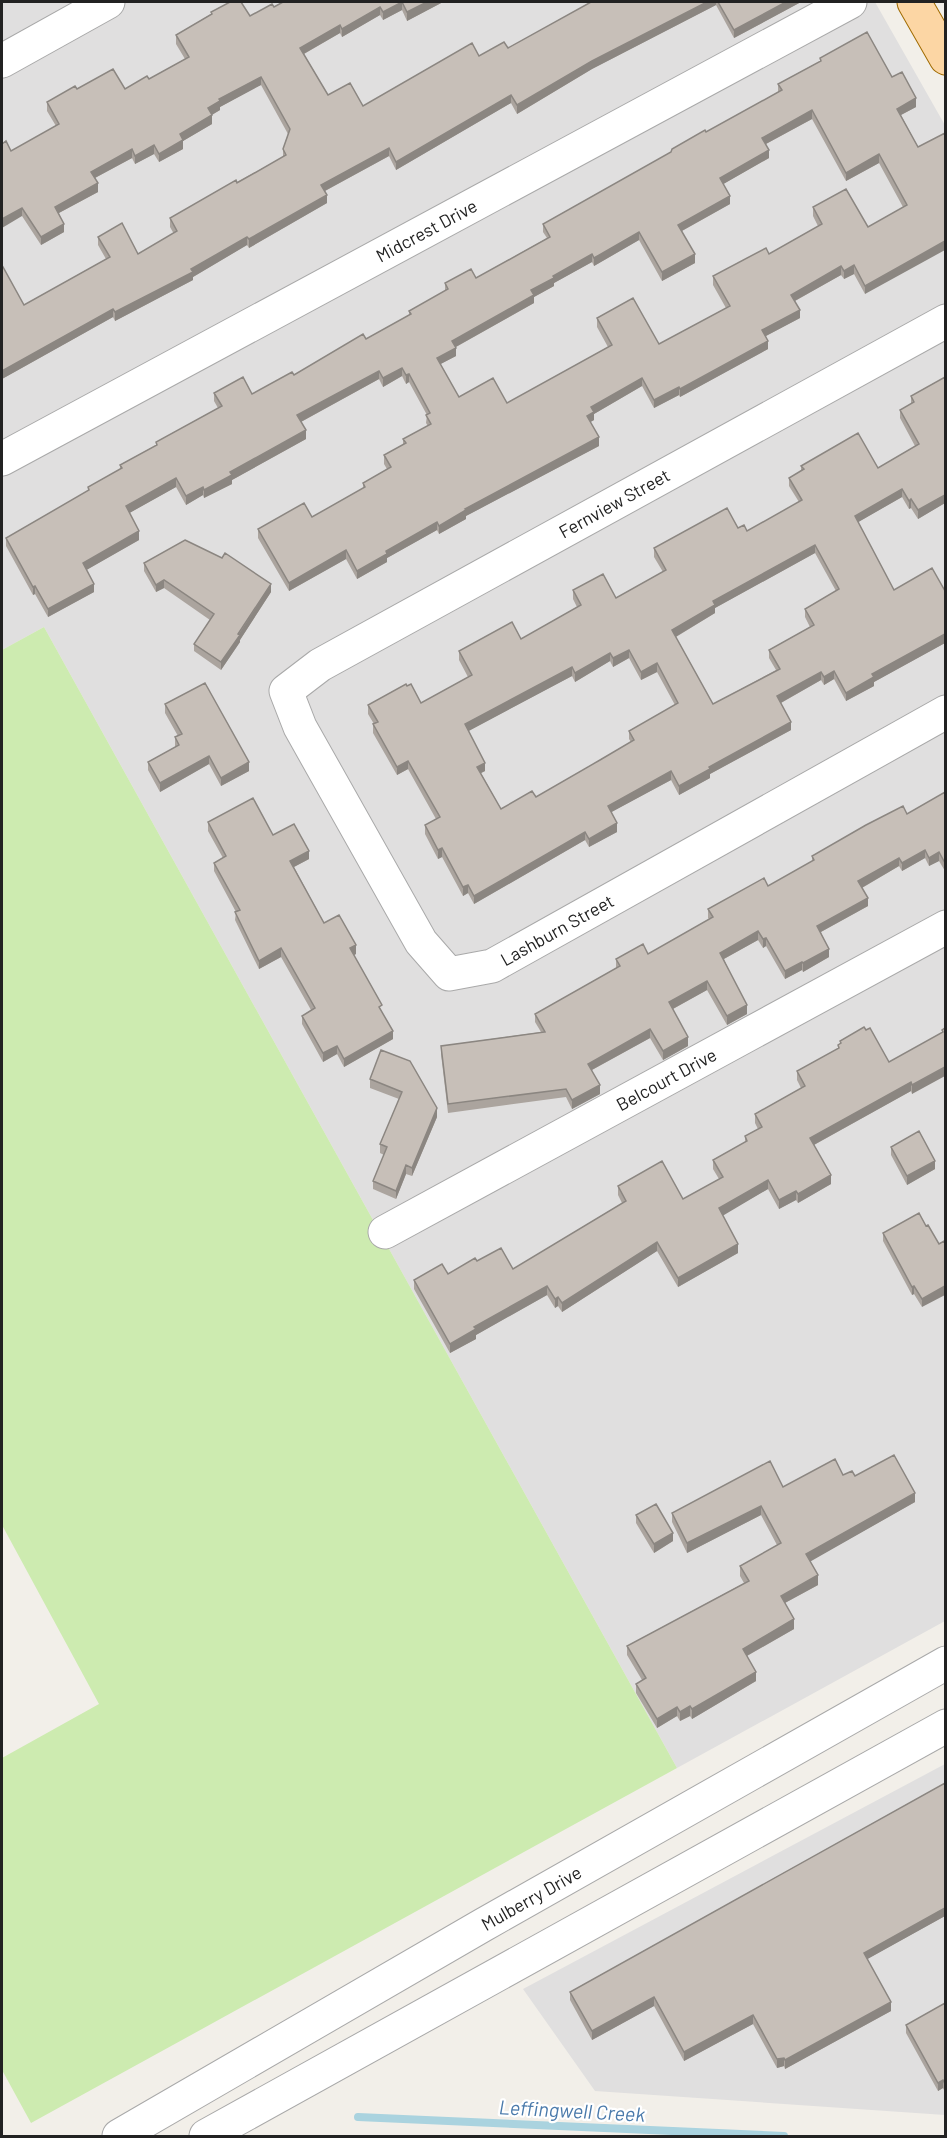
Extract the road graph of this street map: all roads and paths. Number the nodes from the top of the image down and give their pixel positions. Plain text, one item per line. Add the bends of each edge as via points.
1 (108, 2) edge
2 (850, 2) edge
3 (914, 2) edge
4 (945, 58) edge
5 (2, 61) edge
6 (945, 321) edge
7 (2, 459) edge
8 (286, 691) joint
9 (945, 712) edge
10 (945, 927) edge
11 (385, 1232) dead end
12 (945, 1663) edge
13 (945, 1726) edge
14 (461, 1938) junction
15 (490, 1979) junction
16 (119, 2136) edge
17 (206, 2136) edge

1 - 5 street
2 - 7 street, Midcrest Drive
3 - 4 main road
6 - 8 street, Fernview Street via 320,665
8 - 9 street, Lashburn Street via 300,728 421,942 449,974 492,966
10 - 11 street, Belcourt Drive
12 - 14 street, Mulberry Drive
13 - 15 street
14 - 15 street
14 - 16 street, Mulberry Drive
15 - 17 street

